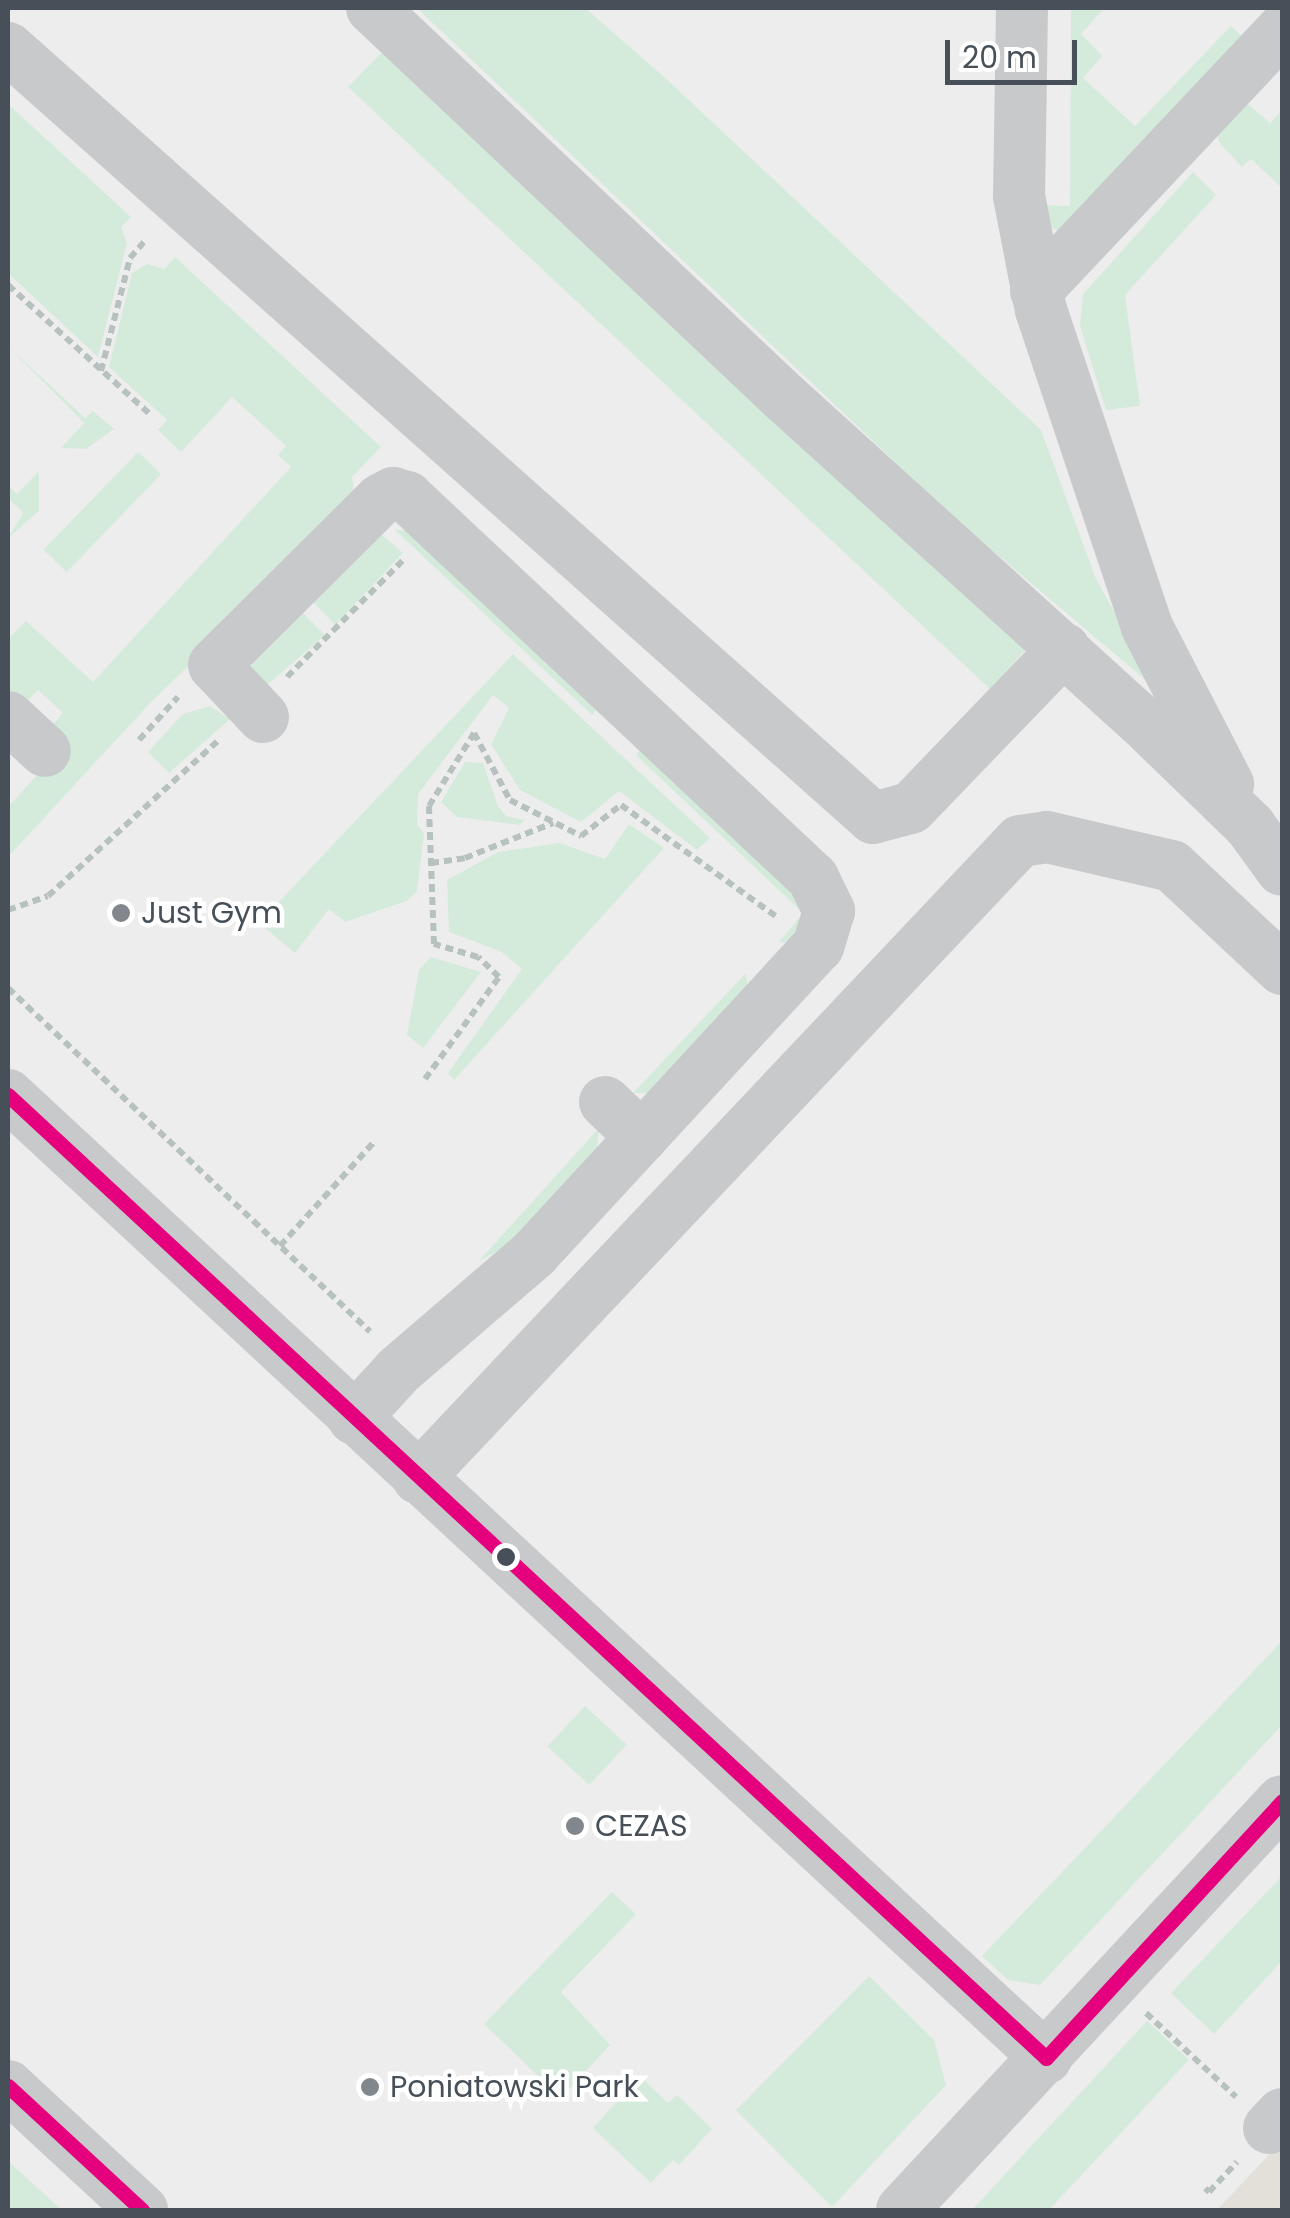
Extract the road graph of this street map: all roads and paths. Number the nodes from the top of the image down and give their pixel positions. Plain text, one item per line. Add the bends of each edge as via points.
1 (372, 8) edge
2 (1022, 8) edge
3 (1282, 30) edge
4 (8, 48) edge
5 (145, 241) dead end
6 (8, 284) edge
7 (1036, 291) junction
8 (101, 371) junction
9 (152, 416) dead end
10 (424, 565) dead end
11 (1064, 649) junction
12 (214, 665) junction
13 (259, 712) junction
14 (139, 740) dead end
15 (554, 823) junction
16 (1272, 851) edge
17 (431, 862) junction
18 (8, 910) edge
19 (786, 924) dead end
20 (1282, 970) edge
21 (8, 988) edge
22 (424, 1079) dead end
23 (8, 1095) edge
24 (374, 1142) dead end
25 (280, 1246) junction
26 (386, 1346) dead end
27 (354, 1419) junction
28 (418, 1478) junction
29 (1282, 1801) edge
30 (1142, 2009) dead end
31 (1046, 2058) junction
32 (8, 2086) edge
33 (1276, 2121) edge
34 (1206, 2188) dead end
35 (142, 2210) edge
36 (902, 2210) edge

1 - 11 street via 784,397
2 - 7 street via 1019,196
3 - 7 street
4 - 11 street via 873,818 911,808
5 - 8 path via 130,258
6 - 8 path
7 - 16 street via 1147,626
8 - 9 path
10 - 13 path via 410,552
11 - 16 street
12 - 13 street
12 - 14 path
12 - 27 street via 380,500 394,493 407,497 813,878 829,911 818,946 624,1120 535,1252
13 - 18 path via 48,896
15 - 17 path via 465,858
15 - 17 path via 510,800 474,733 429,806
15 - 19 path via 580,836 622,805
17 - 22 path via 434,944 478,957 499,977
20 - 28 street via 1172,866 1047,837 1020,840
21 - 25 path
23 - 27 street
24 - 25 path
25 - 26 path
27 - 28 street
28 - 31 street
29 - 31 street
30 - 33 path
31 - 36 street
32 - 35 street
33 - 34 path

